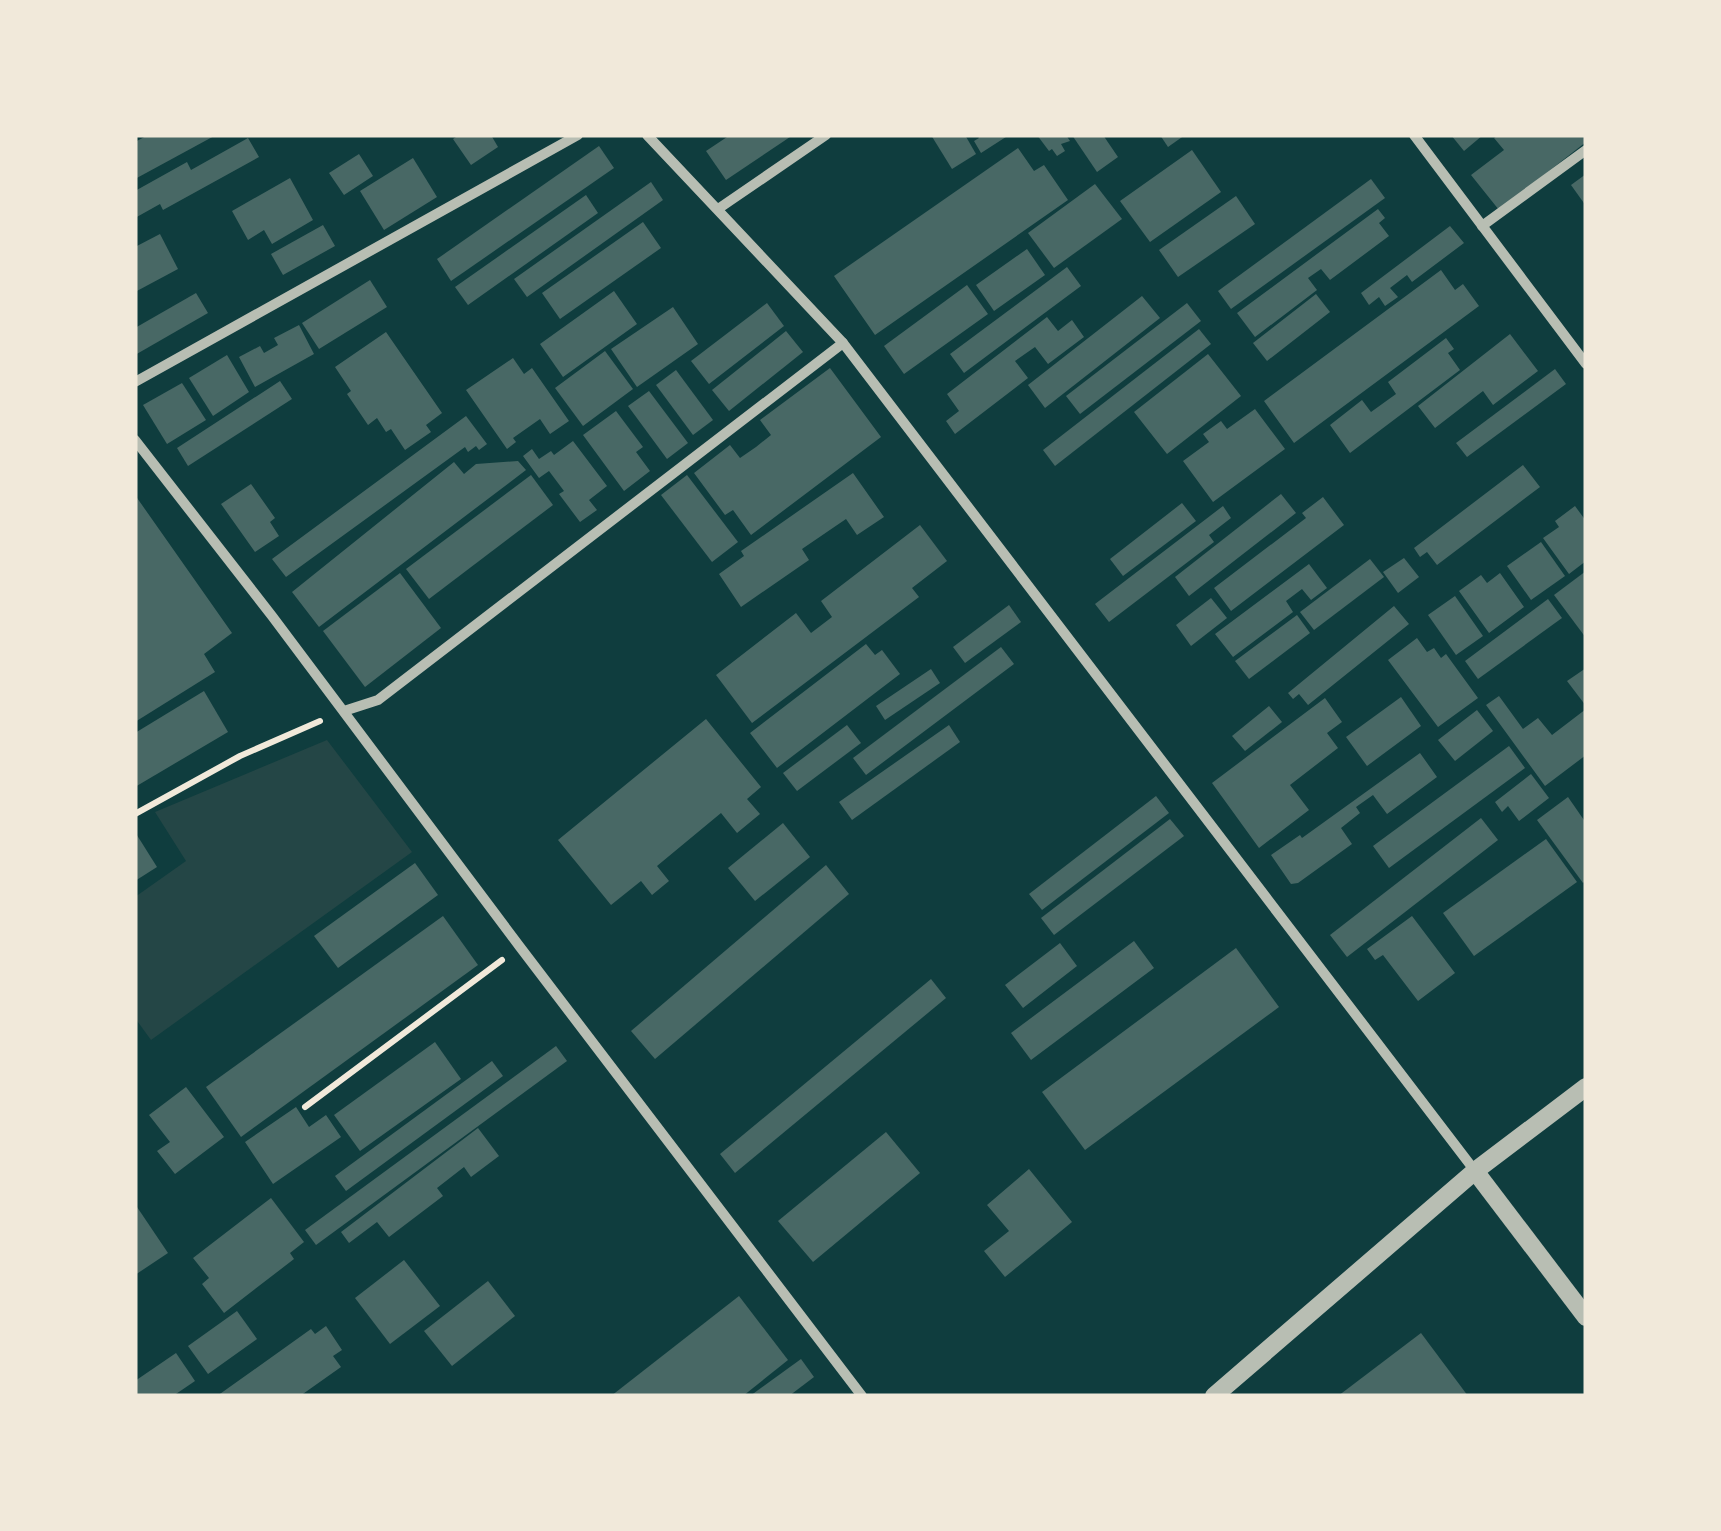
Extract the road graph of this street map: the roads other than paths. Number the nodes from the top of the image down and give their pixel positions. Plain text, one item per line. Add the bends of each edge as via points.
1 (578, 135) edge
2 (647, 135) edge
3 (826, 135) edge
4 (1414, 135) edge
5 (1586, 150) edge
6 (718, 209) junction
7 (1482, 226) junction
8 (843, 343) junction
9 (1586, 364) edge
10 (135, 382) edge
11 (135, 440) edge
12 (344, 711) junction
13 (1586, 1088) edge
14 (1476, 1171) junction
15 (1586, 1316) edge
16 (862, 1396) edge
17 (1214, 1396) edge

1 - 10 street
2 - 6 street
3 - 6 street
4 - 7 street
5 - 7 street
6 - 8 street
7 - 9 street
8 - 12 street via 378,700
8 - 14 street
11 - 12 street
12 - 16 street
13 - 14 street
14 - 15 street
14 - 17 street

